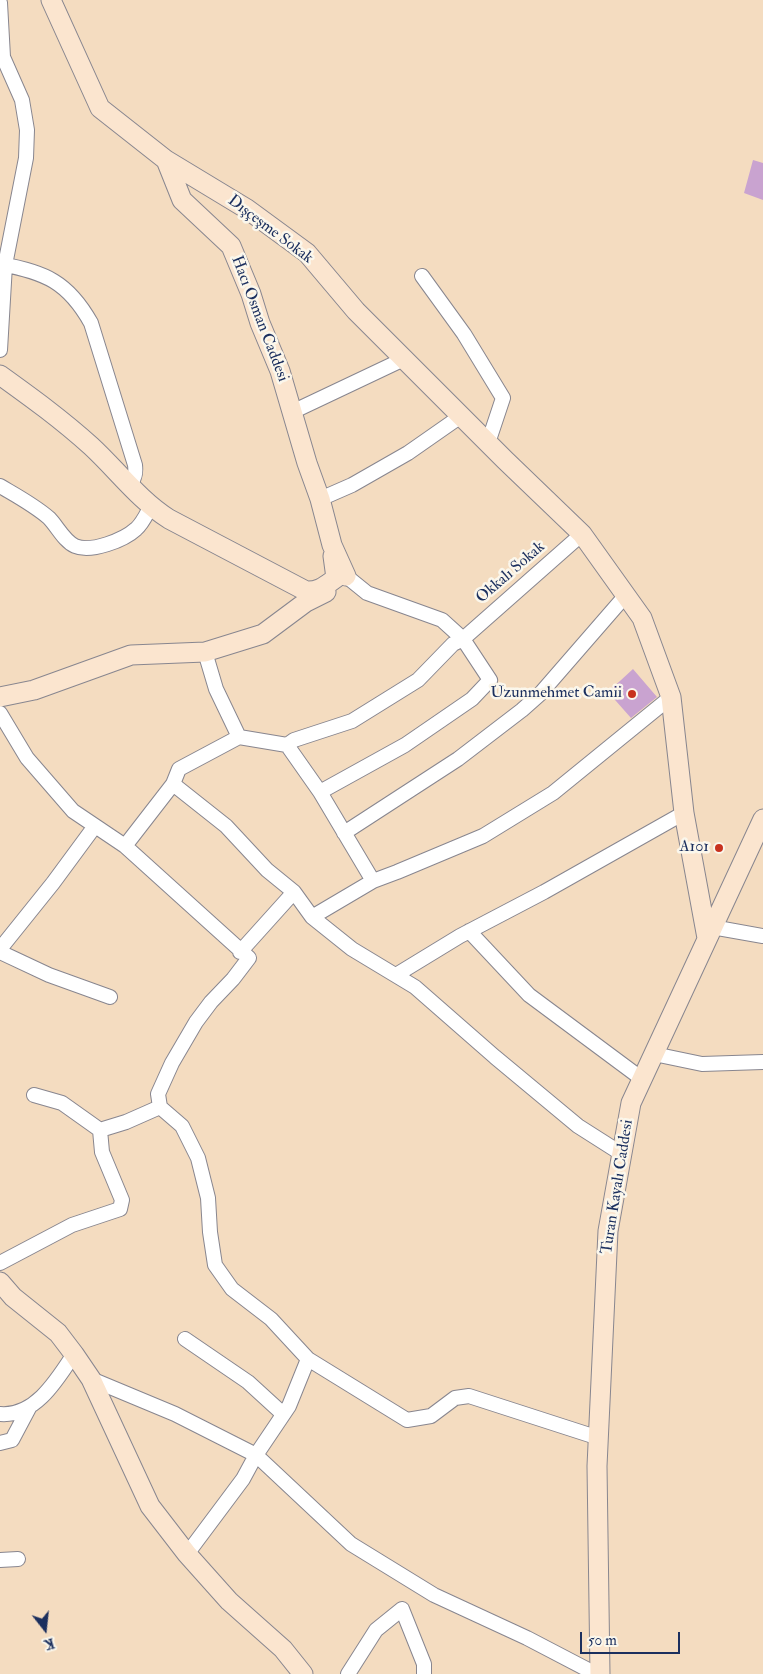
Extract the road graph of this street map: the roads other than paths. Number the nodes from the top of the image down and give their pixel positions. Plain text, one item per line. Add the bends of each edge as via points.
1 (51, 0) edge
2 (0, 3) edge
3 (166, 160) junction
4 (2, 264) edge
5 (422, 276) dead end
6 (0, 350) edge
7 (405, 358) junction
8 (0, 375) edge
9 (292, 412) junction
10 (461, 416) junction
11 (488, 442) junction
12 (130, 485) junction
13 (0, 486) edge
14 (320, 499) junction
15 (151, 506) junction
16 (582, 534) junction
17 (342, 580) junction
18 (626, 595) junction
19 (306, 596) junction
20 (463, 639) junction
21 (205, 652) junction
22 (0, 697) edge
23 (671, 697) junction
24 (0, 712) edge
25 (239, 737) junction
26 (287, 745) junction
27 (173, 784) junction
28 (320, 792) junction
29 (684, 814) junction
30 (763, 819) edge
31 (95, 826) junction
32 (344, 833) junction
33 (125, 846) junction
34 (373, 881) junction
35 (294, 892) junction
36 (312, 917) junction
37 (469, 931) junction
38 (709, 933) junction
39 (763, 936) edge
40 (0, 950) edge
41 (241, 952) junction
42 (396, 975) junction
43 (110, 997) dead end
44 (654, 1054) junction
45 (763, 1062) edge
46 (642, 1080) junction
47 (34, 1095) dead end
48 (160, 1107) junction
49 (100, 1130) junction
50 (622, 1154) junction
51 (0, 1262) edge
52 (0, 1282) edge
53 (185, 1339) dead end
54 (74, 1354) junction
55 (308, 1359) junction
56 (91, 1379) junction
57 (29, 1408) junction
58 (0, 1414) edge
59 (283, 1414) junction
60 (598, 1438) junction
61 (0, 1443) edge
62 (256, 1455) junction
63 (187, 1554) junction
64 (18, 1558) dead end
65 (0, 1560) edge
66 (303, 1674) edge
67 (348, 1674) edge
68 (424, 1674) edge
69 (596, 1674) edge
70 (600, 1674) edge

1 - 3 street, Dışçeşme Sokak via 100,108
2 - 4 street via 3,56 22,100 27,130 26,158
3 - 7 street, Dışçeşme Sokak via 246,209 307,253 356,311
3 - 9 street, Hacı Osman Caddesi via 182,200 231,246 280,371
4 - 6 street
4 - 12 street via 44,275 66,290 84,311 91,324 135,465 136,473
5 - 11 street via 464,334 503,398
7 - 9 street
7 - 10 street, Dışçeşme Sokak
8 - 12 street via 46,407
9 - 14 street, Hacı Osman Caddesi
10 - 11 street, Dışçeşme Sokak
10 - 14 street via 408,454
11 - 16 street, Dışçeşme Sokak
12 - 15 street
13 - 15 street via 40,510 68,542 79,548 110,544 129,534 138,528
14 - 17 street, Hacı Osman Caddesi
15 - 19 street
16 - 18 street, Dışçeşme Sokak
16 - 20 street, Okkalı Sokak
17 - 19 street via 320,594
17 - 20 street, Hacı Osman Caddesi via 367,593 442,620
18 - 23 street, Dışçeşme Sokak via 642,618
18 - 32 street via 540,694 522,710 458,759
19 - 21 street via 263,634
20 - 26 street via 453,644 418,680 352,721
20 - 28 street, Hacı Osman Caddesi via 490,680 472,699 405,745
21 - 22 street via 131,655 34,690
21 - 25 street via 216,689
23 - 29 street, Dışçeşme Sokak
23 - 34 street via 553,793 483,836
24 - 31 street via 27,758 73,811
25 - 26 street
25 - 27 street via 178,769
26 - 28 street
27 - 33 street
27 - 35 street via 226,826 267,870
28 - 32 street
29 - 37 street
29 - 38 street, Dışçeşme Sokak
30 - 38 street, Turan Kayalı Caddesi
31 - 33 street
31 - 40 street
32 - 34 street
33 - 41 street
34 - 36 street
35 - 36 street
35 - 41 street
36 - 42 street via 352,949
37 - 42 street
37 - 46 street via 530,995
38 - 39 street
38 - 44 street, Turan Kayalı Caddesi
40 - 43 street via 49,974
41 - 48 street via 249,958 196,1022 158,1094
42 - 50 street via 415,987 578,1126
44 - 45 street via 702,1064
44 - 46 street, Turan Kayalı Caddesi
46 - 50 street, Turan Kayalı Caddesi via 631,1103
47 - 49 street via 62,1103
48 - 49 street
48 - 55 street via 182,1126 198,1158 208,1198 215,1264 232,1289 271,1319
49 - 51 street via 102,1152 122,1200 120,1209 72,1225
50 - 60 street, Turan Kayalı Caddesi via 608,1231
52 - 54 street via 13,1297 58,1333
53 - 59 street via 248,1382
54 - 56 street
54 - 57 street via 55,1382
55 - 59 street
55 - 60 street via 407,1420 431,1416 455,1398 469,1396
56 - 62 street via 175,1414
56 - 63 street via 150,1506
57 - 58 street
57 - 61 street via 12,1440
59 - 62 street
60 - 70 street, Turan Kayalı Caddesi
62 - 63 street via 243,1479
62 - 69 street via 351,1544 434,1594
63 - 66 street via 228,1601 283,1649
64 - 65 street
67 - 68 street via 376,1630 402,1609 424,1664

